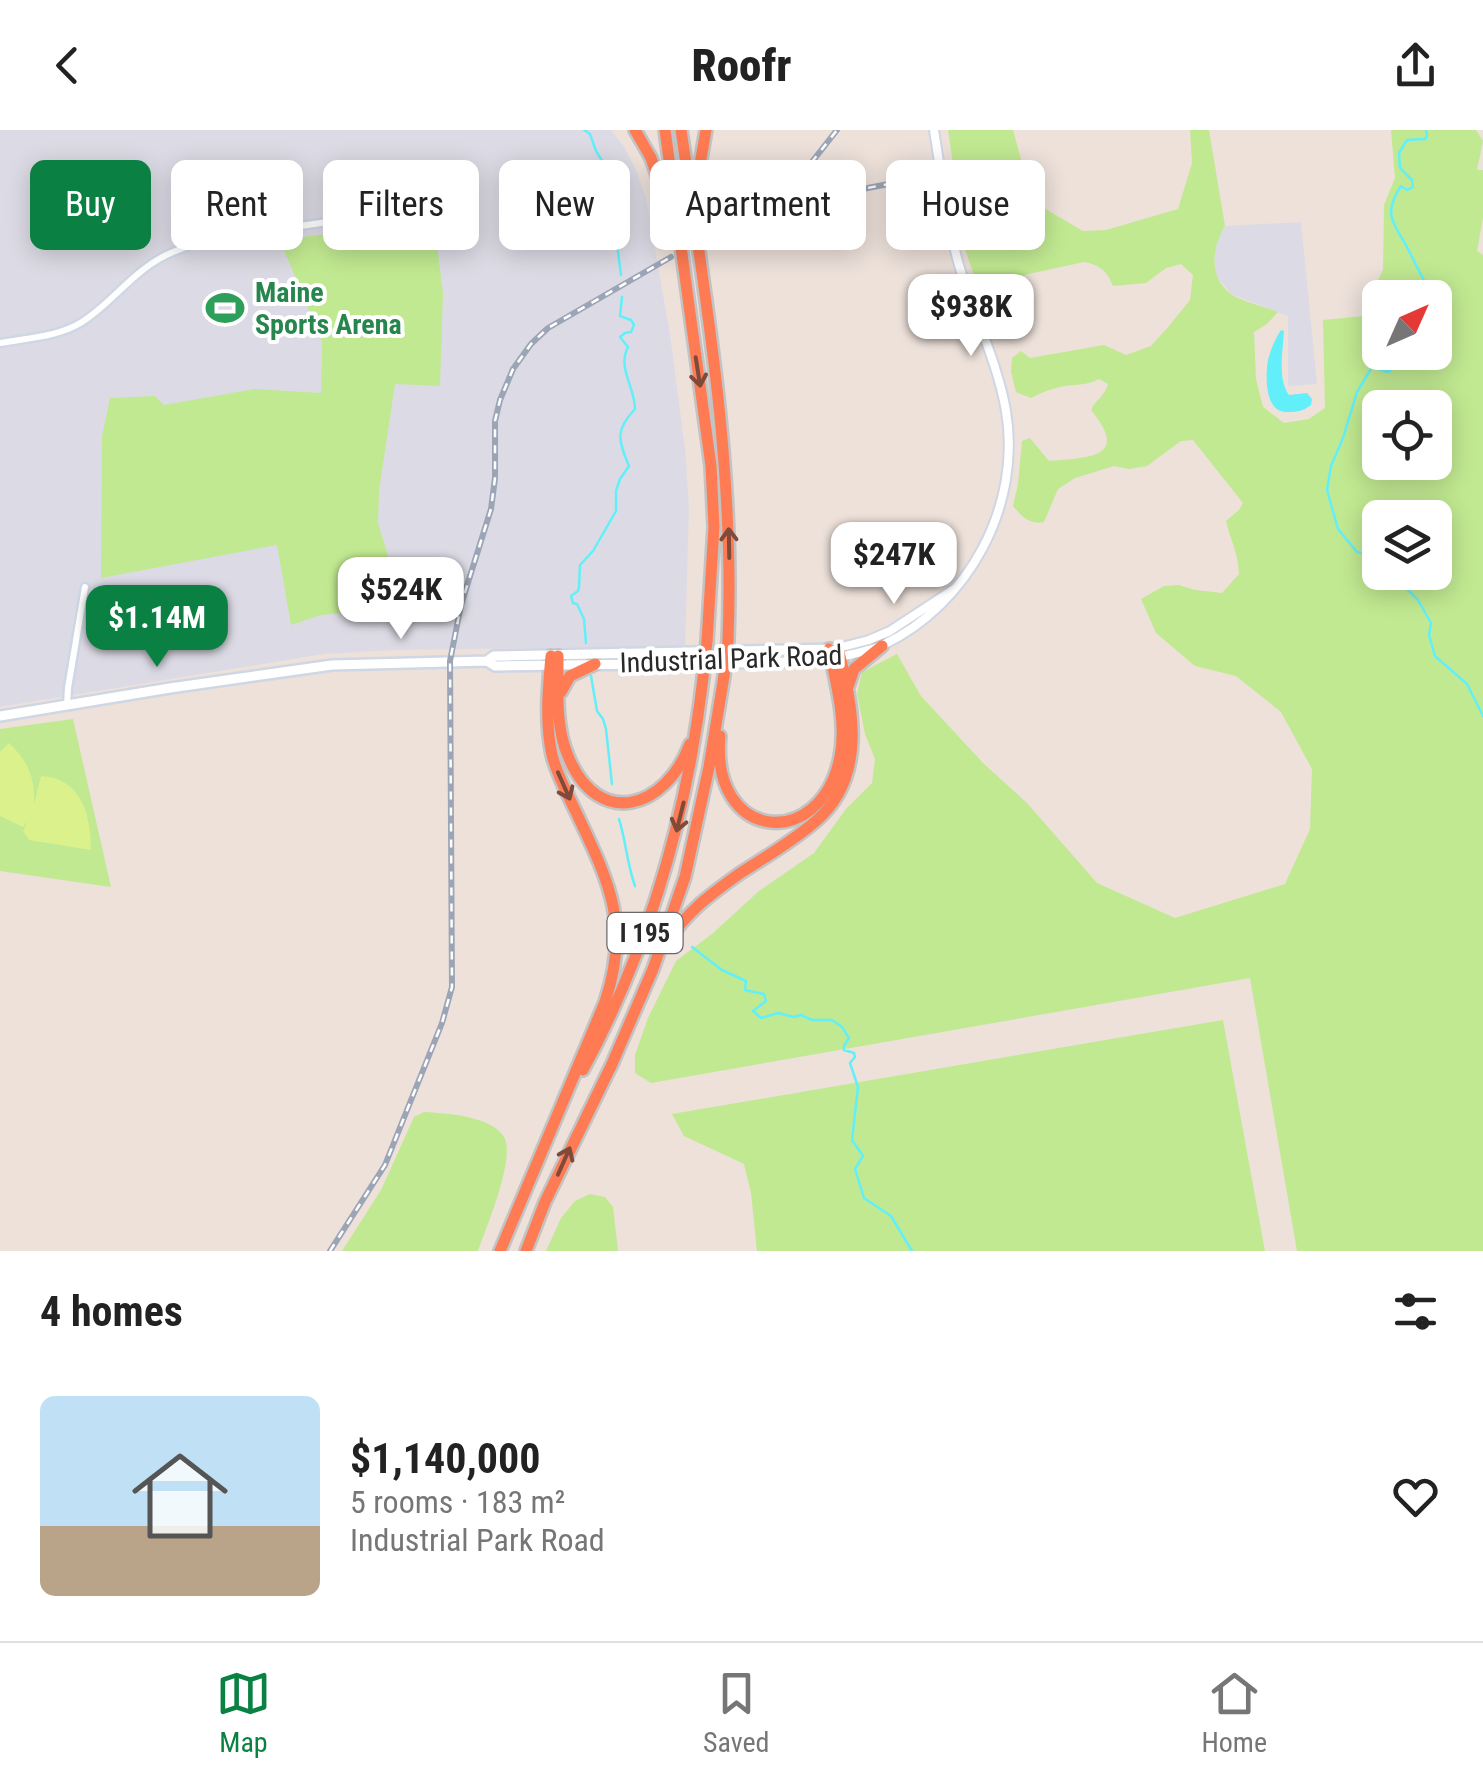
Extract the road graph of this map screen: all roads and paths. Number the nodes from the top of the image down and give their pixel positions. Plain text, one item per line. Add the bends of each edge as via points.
1 (634, 130) edge
2 (665, 130) edge
3 (681, 130) edge
4 (706, 130) edge
5 (934, 130) edge
6 (686, 160) edge
7 (700, 160) edge
8 (323, 223) edge
9 (700, 250) edge
10 (684, 276) junction
11 (0, 342) edge
12 (85, 587) dead end
13 (954, 589) junction
14 (882, 646) junction
15 (835, 653) junction
16 (554, 661) junction
17 (595, 664) junction
18 (724, 676) junction
19 (848, 696) junction
20 (67, 704) junction
21 (559, 706) junction
22 (0, 716) edge
23 (698, 721) junction
24 (653, 968) junction
25 (550, 1131) junction
26 (500, 1251) edge
27 (526, 1251) edge

1 - 10 highway via 666,197
2 - 10 highway
3 - 6 highway
4 - 7 highway
5 - 13 street, Industrial Park Road via 958,260 1000,383 1010,442 996,521
8 - 11 street via 188,246 139,271 71,328
18 -> 9 highway, I 195, bridge via 728,502
10 -> 23 highway, I 195, bridge via 712,466 714,527
12 - 20 street
13 - 14 street, Industrial Park Road via 928,618
13 - 15 street, Industrial Park Road via 890,631
14 - 15 street, Industrial Park Road
14 - 19 highway via 854,669
15 - 16 main road, Industrial Park Road
15 - 17 main road, Industrial Park Road via 801,662
15 - 18 highway via 838,764 820,800 788,821 754,818 724,783
15 - 19 highway
16 - 17 main road, Industrial Park Road
16 - 20 main road, Industrial Park Road via 494,656 332,665
16 - 21 highway
16 -> 25 highway via 552,753 606,877 617,936 605,1002
17 - 21 highway via 567,680
18 - 24 highway, I 195 via 686,877
19 - 24 highway via 852,753 830,806 701,902
20 - 22 main road, Industrial Park Road
21 - 23 highway via 563,742 577,774 599,796 618,802 664,787
23 -> 25 highway, I 195 via 676,831 645,934
27 -> 24 highway, I 195
25 - 26 highway, I 195

